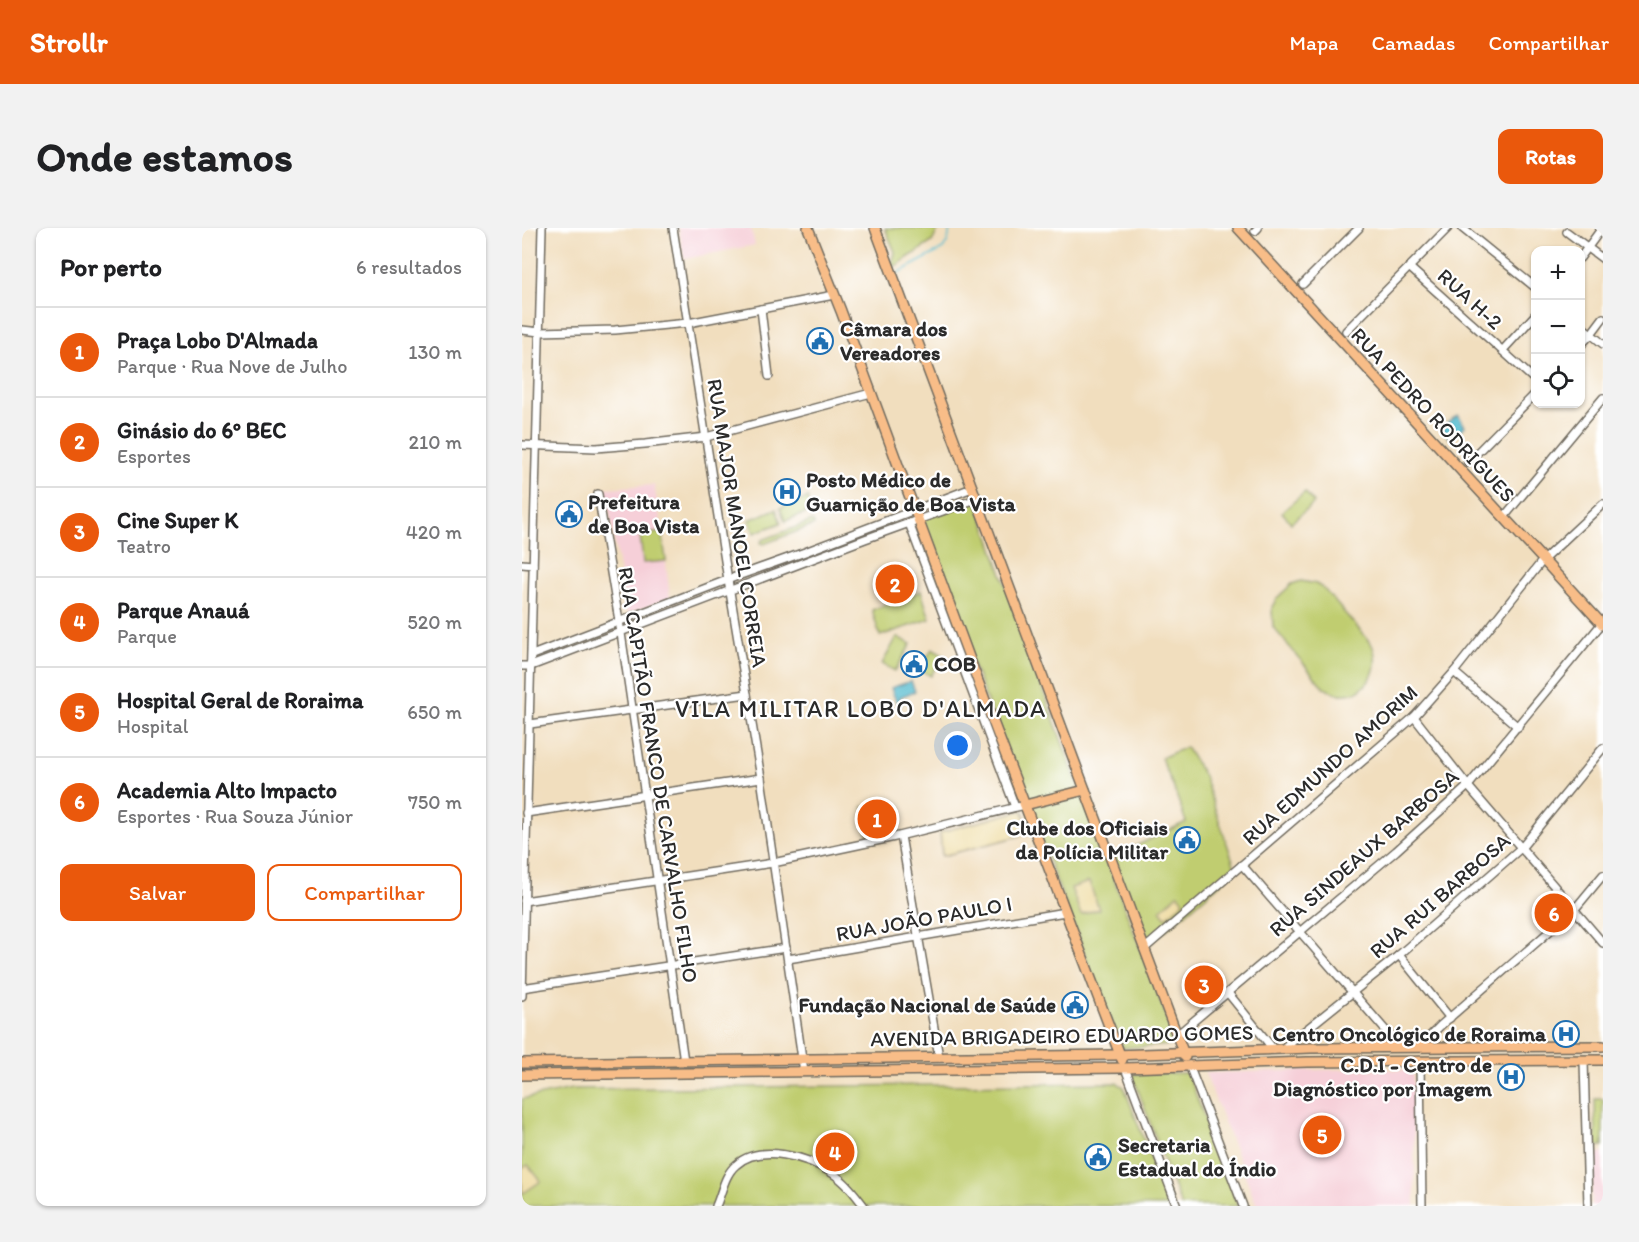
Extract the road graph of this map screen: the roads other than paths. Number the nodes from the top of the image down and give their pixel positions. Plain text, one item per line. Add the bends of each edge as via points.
1 (542, 228) edge
2 (673, 228) edge
3 (808, 228) edge
4 (875, 228) edge
5 (1238, 228) edge
6 (1359, 228) edge
7 (1448, 228) edge
8 (1462, 228) edge
9 (1602, 228) edge
10 (1567, 232) dead end
11 (1588, 248) junction
12 (1585, 252) edge
13 (1603, 259) edge
14 (1409, 267) junction
15 (1303, 284) dead end
16 (1531, 284) edge
17 (834, 295) junction
18 (761, 309) junction
19 (1603, 318) edge
20 (1531, 319) edge
21 (688, 323) junction
22 (1585, 329) edge
23 (522, 330) edge
24 (1346, 331) dead end
25 (540, 332) junction
26 (1591, 334) junction
27 (1585, 341) edge
28 (1603, 344) edge
29 (1503, 350) junction
30 (769, 376) dead end
31 (1531, 376) edge
32 (871, 393) junction
33 (1531, 398) edge
34 (1603, 398) edge
35 (706, 437) junction
36 (522, 445) edge
37 (537, 446) junction
38 (1468, 462) dead end
39 (972, 488) junction
40 (597, 494) dead end
41 (976, 499) junction
42 (1603, 504) edge
43 (915, 510) junction
44 (1504, 518) junction
45 (889, 519) junction
46 (913, 522) junction
47 (893, 529) junction
48 (805, 552) junction
49 (1543, 560) junction
50 (809, 561) junction
51 (522, 564) edge
52 (533, 565) junction
53 (728, 580) junction
54 (730, 592) junction
55 (619, 622) junction
56 (1603, 623) edge
57 (621, 633) junction
58 (532, 656) junction
59 (522, 666) edge
60 (531, 666) junction
61 (1454, 672) junction
62 (747, 694) junction
63 (632, 709) junction
64 (1414, 717) junction
65 (530, 724) junction
66 (1518, 726) junction
67 (1603, 748) edge
68 (525, 770) edge
69 (761, 778) junction
70 (1468, 786) junction
71 (1085, 790) junction
72 (645, 794) junction
73 (1020, 806) junction
74 (526, 813) junction
75 (901, 836) junction
76 (1522, 848) junction
77 (773, 864) junction
78 (1242, 865) junction
79 (523, 871) edge
80 (1603, 875) edge
81 (657, 881) junction
82 (524, 901) junction
83 (1574, 910) junction
84 (1065, 912) junction
85 (1299, 932) junction
86 (918, 937) junction
87 (1603, 943) edge
88 (786, 948) junction
89 (1144, 949) junction
90 (1399, 955) junction
91 (788, 959) junction
92 (670, 966) junction
93 (522, 979) edge
94 (522, 988) edge
95 (1228, 993) junction
96 (1353, 993) junction
97 (522, 996) edge
98 (1450, 1018) junction
99 (1177, 1035) junction
100 (1512, 1046) junction
101 (1603, 1046) edge
102 (1400, 1047) junction
103 (1419, 1047) junction
104 (1311, 1048) junction
105 (1334, 1048) junction
106 (1278, 1049) junction
107 (1183, 1052) junction
108 (1120, 1055) junction
109 (939, 1057) junction
110 (803, 1060) junction
111 (1508, 1060) junction
112 (1603, 1060) edge
113 (684, 1061) junction
114 (1584, 1061) junction
115 (1308, 1062) junction
116 (1420, 1062) junction
117 (522, 1063) edge
118 (1335, 1063) junction
119 (1189, 1065) junction
120 (1125, 1068) junction
121 (804, 1072) junction
122 (522, 1075) edge
123 (716, 1206) edge
124 (864, 1206) edge
125 (1177, 1206) edge
126 (1243, 1206) edge
127 (1422, 1206) edge
128 (1588, 1206) edge

1 - 25 street
2 - 21 street, RUA MAJOR MANOEL CORREIA
3 - 17 main road
4 - 39 main road
5 - 44 main road, RUA PEDRO RODRIGUES
6 - 15 street
7 - 14 street
8 - 16 street
9 - 11 street
10 - 11 street
11 - 12 street
11 - 13 street
14 - 24 street
14 - 29 street, RUA H-2
17 - 18 street
17 - 32 main road
18 - 21 street
18 - 30 street
19 - 26 street
20 - 29 street
21 - 25 street
21 - 35 street, RUA MAJOR MANOEL CORREIA
22 - 26 street
23 - 25 street
25 - 37 street
26 - 27 street
26 - 28 street
29 - 31 street, RUA H-2
32 - 35 street
32 - 43 main road
33 - 38 street
34 - 44 street
35 - 37 street via 596,448
35 - 53 street, RUA MAJOR MANOEL CORREIA
36 - 37 street
37 - 52 street
39 - 41 main road
39 - 43 street
40 - 55 street, RUA CAPITÃO FRANCO DE CARVALHO FILHO
41 - 46 street
41 - 71 main road
42 - 49 street, RUA EDMUNDO AMORIM
43 - 45 street
43 - 46 main road
44 - 49 main road, RUA PEDRO RODRIGUES
45 - 47 street
45 - 48 street
46 - 47 street
46 - 73 main road
47 - 50 street
48 - 50 street
48 - 53 street
49 - 56 main road, RUA PEDRO RODRIGUES
49 - 61 street, RUA EDMUNDO AMORIM
50 - 54 street
51 - 52 street
52 - 58 street
53 - 54 street, RUA MAJOR MANOEL CORREIA
53 - 55 street
54 - 57 street
54 - 62 street, RUA MAJOR MANOEL CORREIA
55 - 57 street, RUA CAPITÃO FRANCO DE CARVALHO FILHO
55 - 58 street
56 - 66 street, RUA SINDEAUX BARBOSA
57 - 60 street
57 - 63 street, RUA CAPITÃO FRANCO DE CARVALHO FILHO
58 - 60 street
59 - 60 street
60 - 65 street
61 - 64 street, RUA EDMUNDO AMORIM
61 - 66 street
62 - 63 street
62 - 69 street, RUA MAJOR MANOEL CORREIA
63 - 65 street
63 - 72 street, RUA CAPITÃO FRANCO DE CARVALHO FILHO
64 - 70 street
64 - 78 street, RUA EDMUNDO AMORIM
65 - 68 street
66 - 70 street, RUA SINDEAUX BARBOSA
67 - 76 street, RUA RUI BARBOSA
68 - 74 street
69 - 72 street
69 - 77 street, RUA MAJOR MANOEL CORREIA
70 - 76 street
70 - 85 street, RUA SINDEAUX BARBOSA
71 - 73 main road
71 - 89 main road
72 - 74 street
72 - 81 street, RUA CAPITÃO FRANCO DE CARVALHO FILHO
73 - 75 street
73 - 84 main road
74 - 79 street
75 - 77 street
75 - 86 street
76 - 83 street
76 - 90 street, RUA RUI BARBOSA
77 - 81 street
77 - 88 street, RUA MAJOR MANOEL CORREIA
78 - 85 street
78 - 89 street, RUA EDMUNDO AMORIM
79 - 82 street
80 - 83 street
81 - 82 street
81 - 92 street, RUA CAPITÃO FRANCO DE CARVALHO FILHO
82 - 93 street
83 - 87 street
83 - 98 street
84 - 86 street, RUA JOÃO PAULO I
84 - 108 main road
85 - 95 street, RUA SINDEAUX BARBOSA
85 - 96 street
86 - 91 street, RUA JOÃO PAULO I
86 - 109 street
88 - 91 street, RUA MAJOR MANOEL CORREIA
88 - 92 street
89 - 99 main road
90 - 96 street, RUA RUI BARBOSA
90 - 98 street
91 - 110 street, RUA MAJOR MANOEL CORREIA
92 - 94 street
92 - 113 street, RUA CAPITÃO FRANCO DE CARVALHO FILHO
93 - 94 street
94 - 97 street
95 - 99 street, RUA SINDEAUX BARBOSA
95 - 106 street
96 - 102 street
96 - 106 street, RUA RUI BARBOSA
98 - 103 street
99 - 107 main road
100 - 101 main road, AVENIDA BRIGADEIRO EDUARDO GOMES
100 - 103 main road, AVENIDA BRIGADEIRO EDUARDO GOMES
100 - 111 main road via 1500,1052 1501,1058
102 - 103 main road, AVENIDA BRIGADEIRO EDUARDO GOMES
102 - 105 main road, AVENIDA BRIGADEIRO EDUARDO GOMES
104 - 105 main road, AVENIDA BRIGADEIRO EDUARDO GOMES
104 - 106 main road, AVENIDA BRIGADEIRO EDUARDO GOMES
104 - 115 main road via 1320,1051 1321,1056
105 - 118 main road via 1323,1056
106 - 107 main road, AVENIDA BRIGADEIRO EDUARDO GOMES
107 - 108 main road, AVENIDA BRIGADEIRO EDUARDO GOMES
107 - 119 main road
108 - 109 main road, AVENIDA BRIGADEIRO EDUARDO GOMES
108 - 120 main road
109 - 110 main road, AVENIDA BRIGADEIRO EDUARDO GOMES
110 - 113 main road, AVENIDA BRIGADEIRO EDUARDO GOMES
110 - 121 street, RUA MAJOR MANOEL CORREIA
111 - 114 main road, AVENIDA BRIGADEIRO EDUARDO GOMES
111 - 116 main road, AVENIDA BRIGADEIRO EDUARDO GOMES
112 - 114 main road, AVENIDA BRIGADEIRO EDUARDO GOMES
113 - 117 main road, AVENIDA BRIGADEIRO EDUARDO GOMES
114 - 128 street
115 - 118 main road, AVENIDA BRIGADEIRO EDUARDO GOMES
115 - 119 main road, AVENIDA BRIGADEIRO EDUARDO GOMES
116 - 118 main road, AVENIDA BRIGADEIRO EDUARDO GOMES
116 - 127 street
119 - 120 main road, AVENIDA BRIGADEIRO EDUARDO GOMES
119 - 126 street
120 - 121 main road, AVENIDA BRIGADEIRO EDUARDO GOMES
120 - 125 street
121 - 122 main road, AVENIDA BRIGADEIRO EDUARDO GOMES
123 - 124 street via 730,1171 738,1163 755,1156 780,1154 832,1173

